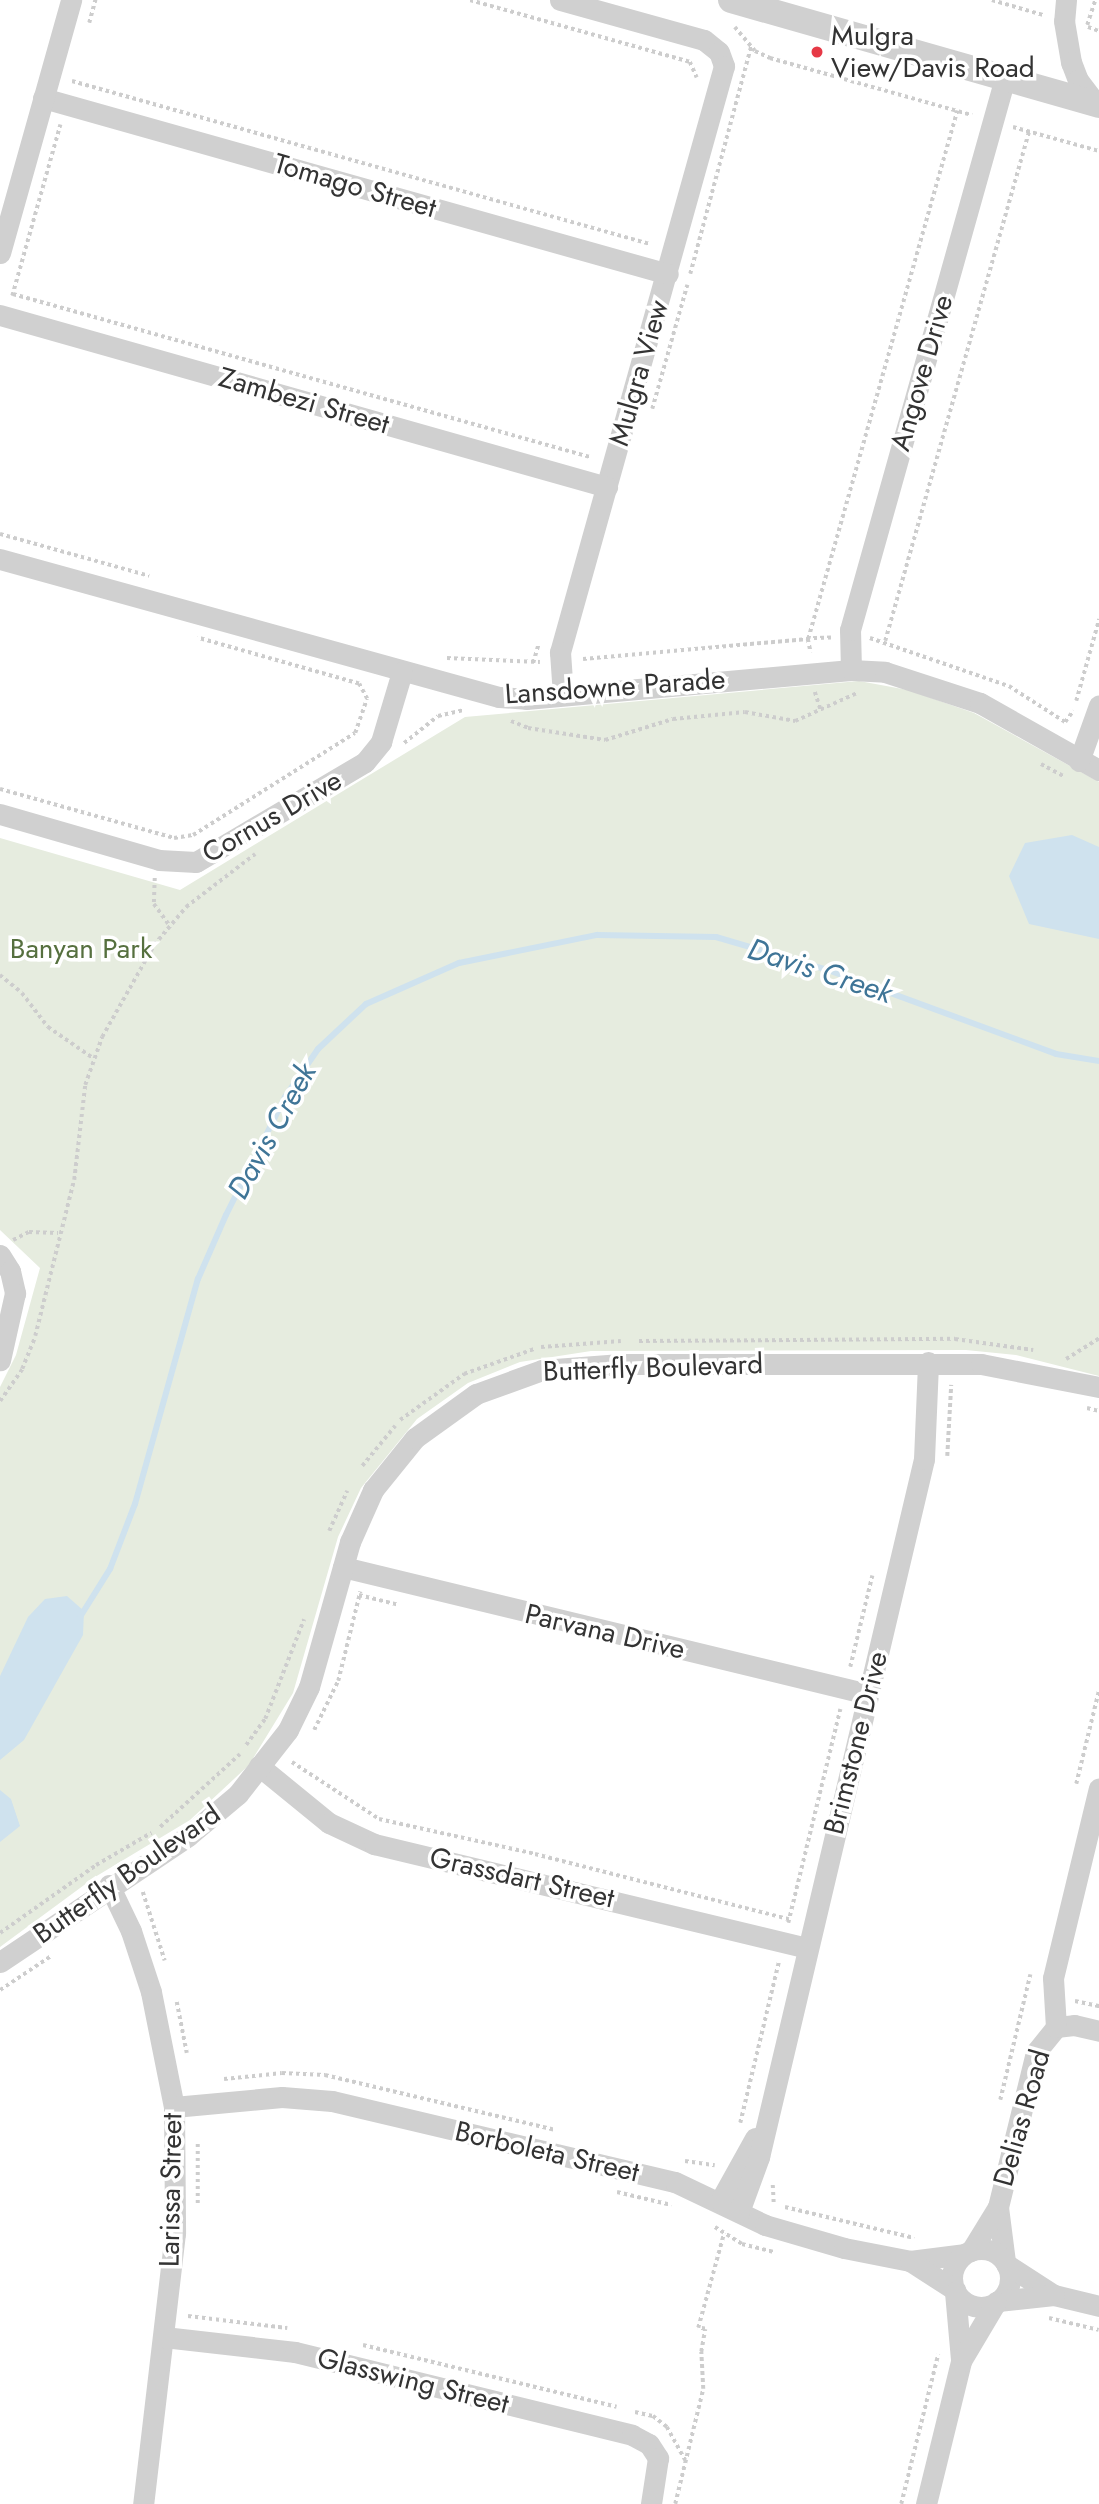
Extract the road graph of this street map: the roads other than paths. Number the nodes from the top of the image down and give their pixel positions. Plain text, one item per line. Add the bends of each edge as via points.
1 (71, 0) edge
2 (560, 0) edge
3 (1065, 10) edge
4 (729, 11) edge
5 (1005, 78) junction
6 (43, 98) junction
7 (1098, 104) edge
8 (0, 253) edge
9 (667, 274) junction
10 (0, 315) edge
11 (607, 487) junction
12 (0, 559) edge
13 (851, 670) junction
14 (402, 672) junction
15 (563, 695) junction
16 (1099, 705) edge
17 (1099, 770) edge
18 (1076, 771) junction
19 (0, 814) edge
20 (3, 1251) edge
21 (0, 1360) edge
22 (928, 1362) junction
23 (1099, 1387) edge
24 (343, 1567) junction
25 (868, 1694) junction
26 (259, 1766) junction
27 (1099, 1788) edge
28 (113, 1893) junction
29 (807, 1948) junction
30 (0, 1962) edge
31 (1056, 2027) junction
32 (1099, 2031) edge
33 (174, 2107) junction
34 (765, 2121) junction
35 (720, 2201) junction
36 (998, 2207) junction
37 (740, 2212) junction
38 (968, 2252) junction
39 (910, 2261) junction
40 (1006, 2263) junction
41 (955, 2291) junction
42 (1054, 2295) junction
43 (997, 2302) junction
44 (1099, 2306) edge
45 (163, 2337) junction
46 (961, 2361) junction
47 (144, 2504) edge
48 (652, 2504) edge
49 (926, 2504) edge

1 - 6 street
2 - 9 street, Mulgra View via 704,40 719,52 724,72
3 - 7 street via 1078,80
4 - 5 street
5 - 7 street
5 - 13 street, Angove Drive via 849,637
6 - 8 street
6 - 9 street, Tomago Street
9 - 11 street, Mulgra View
10 - 11 street, Zambezi Street
11 - 15 street, Mulgra View
12 - 14 street, Lansdowne Parade
13 - 15 street, Lansdowne Parade
13 - 18 street, Lansdowne Parade via 901,676 980,703
14 - 15 street, Lansdowne Parade via 499,697
14 - 19 street, Cornus Drive via 381,742 365,762 209,857 187,864 159,860
16 - 18 street
17 - 18 street, Lansdowne Parade
20 - 21 street via 15,1293
22 - 23 street, Butterfly Boulevard via 1005,1366
22 - 24 street, Butterfly Boulevard via 586,1365 522,1375 457,1405 401,1454 363,1510
22 - 25 street, Brimstone Drive via 925,1459
24 - 25 street, Parvana Drive
24 - 26 street, Butterfly Boulevard via 309,1688 288,1730
25 - 29 street, Brimstone Drive
26 - 28 street, Butterfly Boulevard via 238,1794
26 - 29 street, Grassdart Street via 329,1823 374,1844
27 - 31 street, Delias Road via 1053,1978
28 - 30 street, Butterfly Boulevard
28 - 33 street, Larissa Street via 151,1992
29 - 34 street, Brimstone Drive
31 - 32 street via 1073,2025
31 - 36 street, Delias Road via 1036,2052
33 - 35 street, Borboleta Street via 282,2097 323,2099 675,2182
33 - 45 street, Larissa Street via 176,2204
34 - 35 street, Brimstone Drive
34 - 37 street, Brimstone Drive via 759,2157
35 - 37 street, Borboleta Street
36 - 38 street, Delias Road
36 - 40 street, Delias Road
37 - 39 street, Borboleta Street via 765,2225
38 - 39 street, Borboleta Street
38 - 40 street via 992,2251
38 - 41 street via 952,2273
39 - 41 street, Borboleta Street
40 - 42 street
40 - 43 street via 1009,2282
41 - 43 street via 978,2307
41 - 46 street
42 - 43 street
42 - 44 street
43 - 46 street
45 - 47 street, Larissa Street
45 - 48 street, Glasswing Street via 295,2352 632,2435 655,2451 659,2473
46 - 49 street

